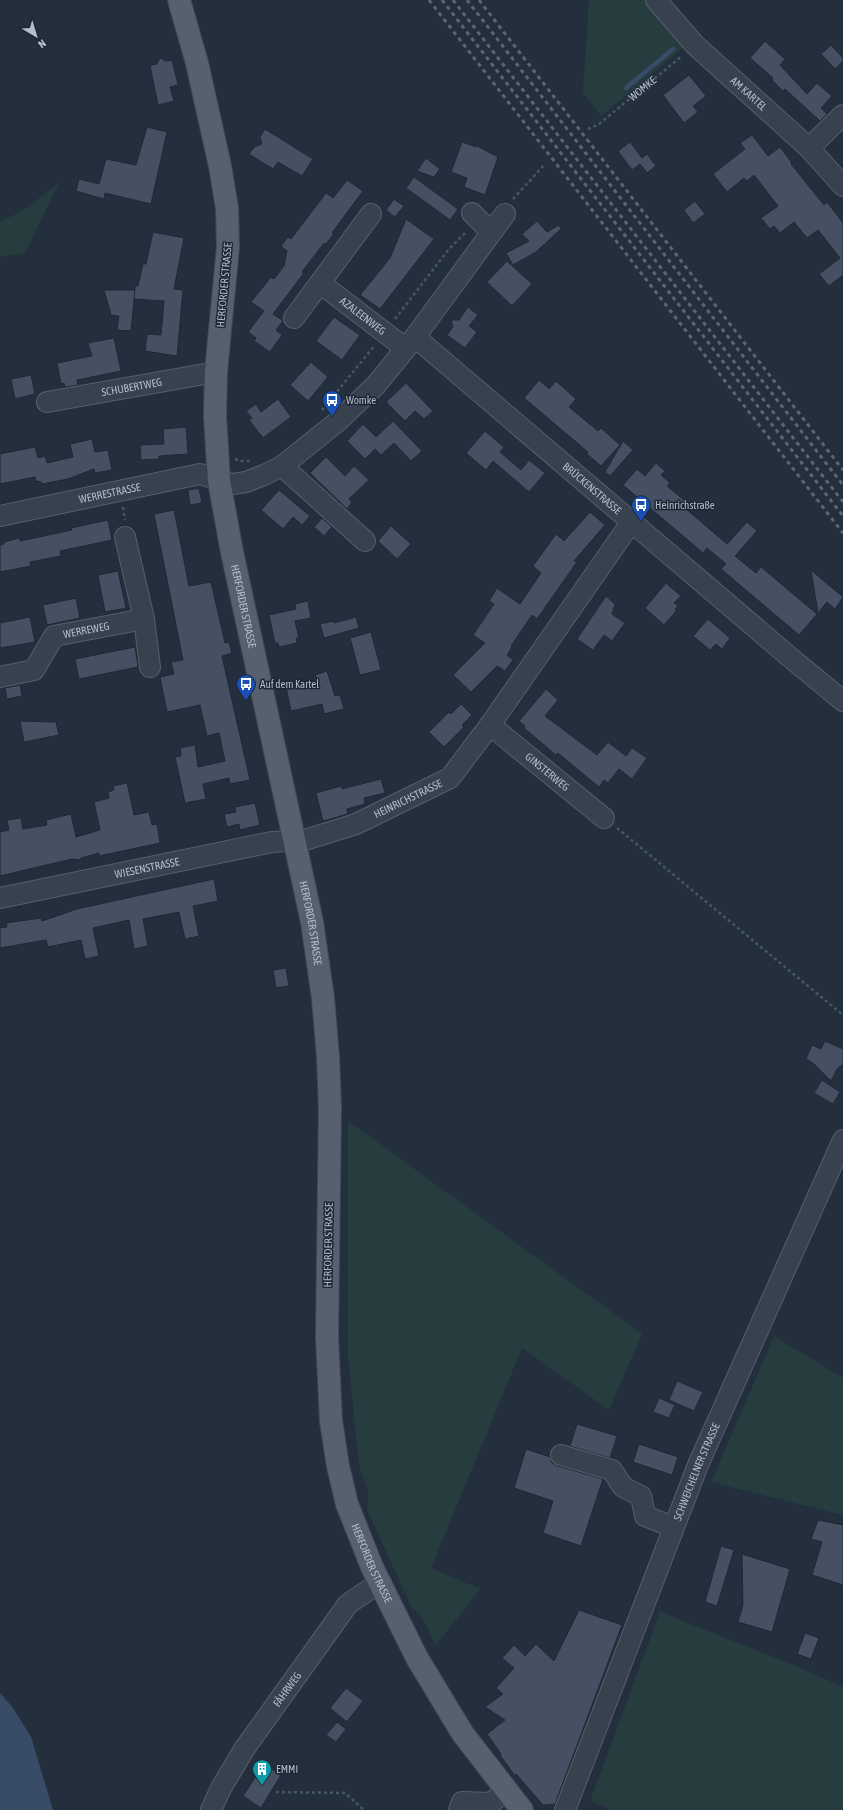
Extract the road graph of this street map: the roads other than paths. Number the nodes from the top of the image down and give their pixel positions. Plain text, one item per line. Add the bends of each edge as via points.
1 (179, 0) edge
2 (656, 0) edge
3 (843, 116) edge
4 (809, 148) junction
5 (843, 186) edge
6 (472, 213) dead end
7 (371, 214) dead end
8 (505, 214) road end
9 (491, 232) junction
10 (320, 283) junction
11 (294, 318) dead end
12 (410, 343) junction
13 (216, 372) junction
14 (47, 402) dead end
15 (282, 466) junction
16 (219, 481) junction
17 (0, 516) edge
18 (632, 521) junction
19 (125, 537) road end
20 (365, 541) dead end
21 (144, 619) junction
22 (150, 667) dead end
23 (0, 677) edge
24 (843, 701) edge
25 (490, 725) junction
26 (604, 818) road end
27 (294, 841) junction
28 (0, 898) edge
29 (843, 1140) edge
30 (561, 1455) dead end
31 (673, 1527) junction
32 (379, 1583) junction
33 (495, 1801) edge
34 (215, 1809) edge
35 (459, 1810) edge
36 (522, 1810) edge
37 (565, 1810) edge

1 - 13 main road, HERFORDER STRASSE via 197,63 227,208 228,246
2 - 4 street, AM KARTEL via 695,45
3 - 4 street
4 - 5 street, AM KARTEL
6 - 9 street
7 - 10 street
8 - 9 street
9 - 12 street
10 - 11 street
10 - 12 street, AZALEENWEG
12 - 15 street via 363,398
12 - 18 street, BRÜCKENSTRASSE
13 - 14 street, SCHUBERTWEG
13 - 16 main road, HERFORDER STRASSE via 215,416
15 - 16 street via 246,482 232,484
15 - 20 street
16 - 17 street, WERRESTRASSE via 200,474
16 - 27 main road, HERFORDER STRASSE via 233,559
18 - 24 street, BRÜCKENSTRASSE
18 - 25 street, HEINRICHSTRASSE
19 - 21 street
21 - 22 street
21 - 23 street, WERREWEG via 54,636 34,670
25 - 26 street, GINSTERWEG
25 - 27 street, HEINRICHSTRASSE via 450,778 356,824
27 - 28 street, WIESENSTRASSE via 272,842
27 - 32 main road, HERFORDER STRASSE via 313,929 328,1057 330,1109 327,1337 331,1421 347,1504
29 - 31 street, SCHWEICHELNER STRASSE via 698,1465
30 - 31 street via 612,1470 623,1487 641,1496 645,1516
31 - 37 street, SCHWEICHELNER STRASSE
32 - 33 main road, HERFORDER STRASSE via 417,1658 463,1734
32 - 34 street, FÄHRWEG via 348,1604 245,1748
33 - 35 street via 462,1802
33 - 36 main road, HERFORDER STRASSE

